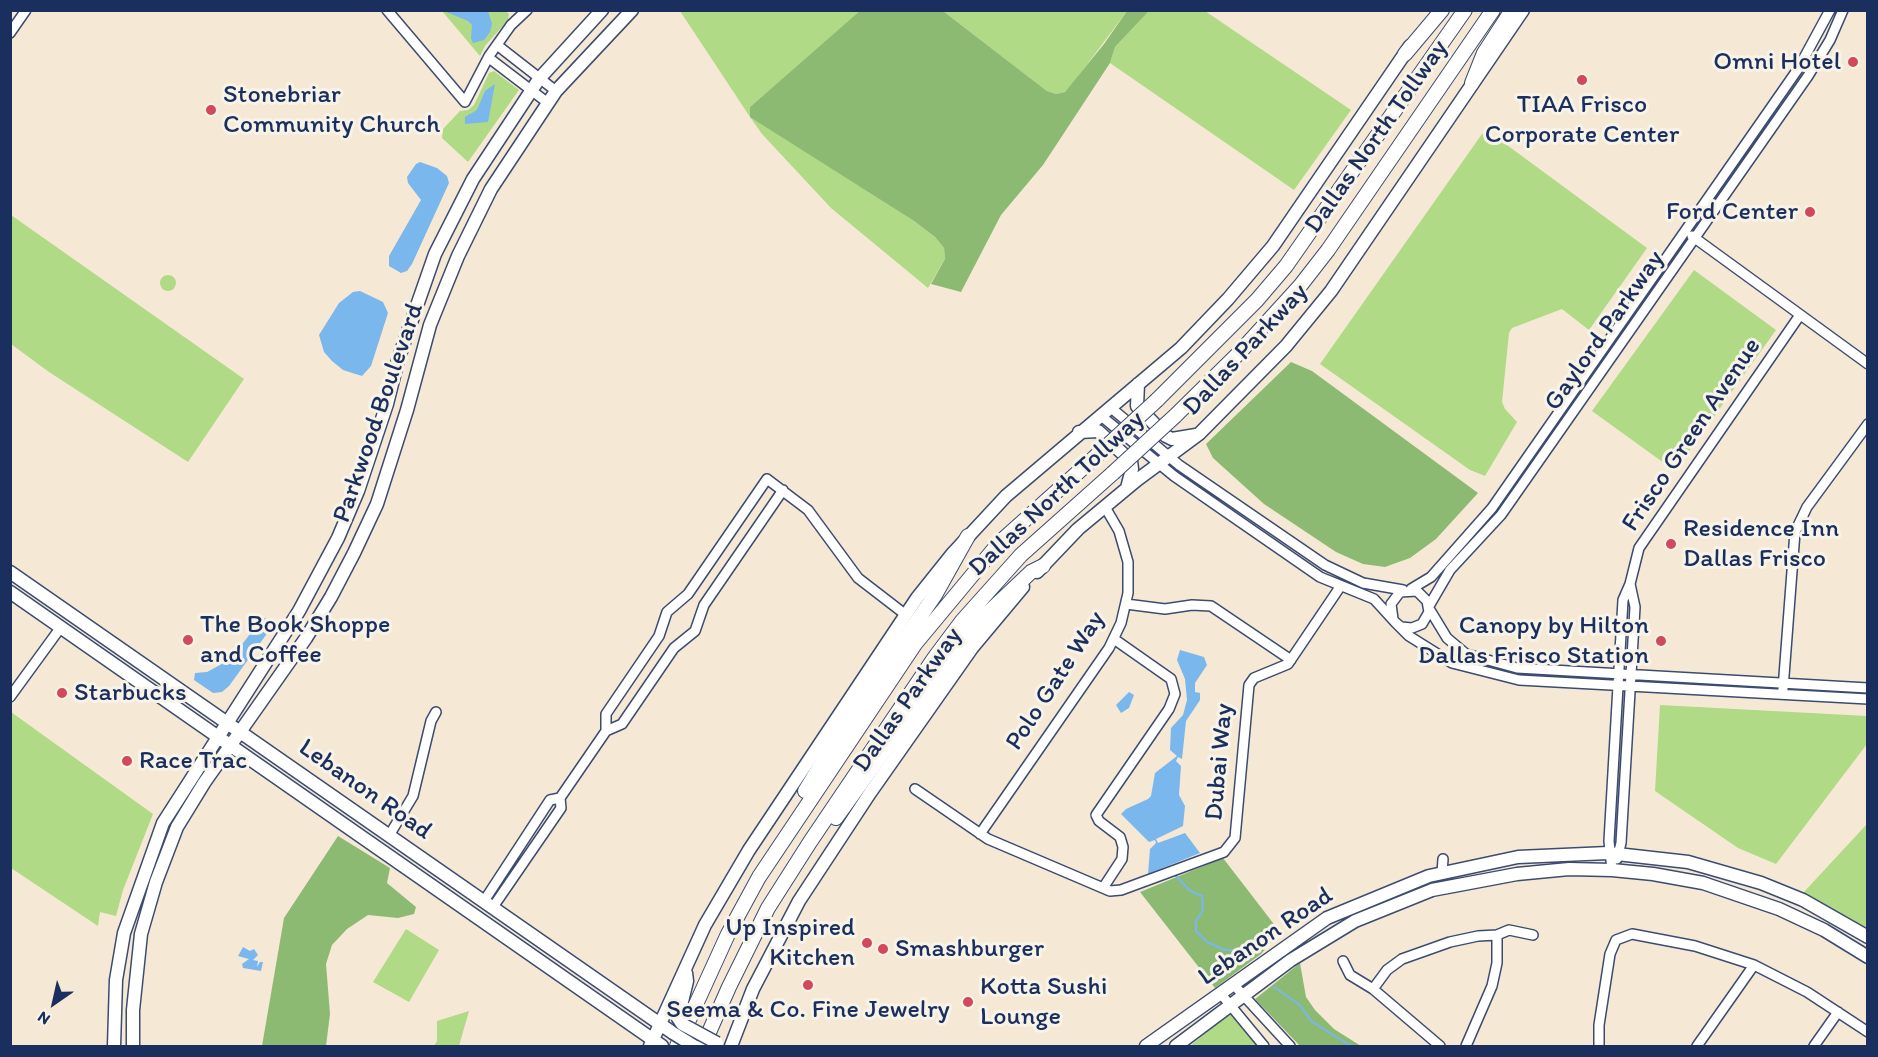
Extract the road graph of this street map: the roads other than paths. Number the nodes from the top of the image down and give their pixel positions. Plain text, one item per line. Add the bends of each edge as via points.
1 (26, 10) edge
2 (387, 10) edge
3 (602, 10) edge
4 (632, 10) edge
5 (1435, 10) edge
6 (1442, 10) edge
7 (1465, 10) edge
8 (1493, 10) edge
9 (1512, 10) edge
10 (1523, 10) edge
11 (1830, 10) edge
12 (1843, 10) edge
13 (522, 12) edge
14 (10, 33) edge
15 (497, 45) junction
16 (1813, 45) junction
17 (1405, 54) junction
18 (489, 58) junction
19 (1807, 78) junction
20 (539, 79) junction
21 (1473, 83) junction
22 (556, 91) junction
23 (531, 92) junction
24 (548, 103) junction
25 (1765, 117) junction
26 (1775, 124) junction
27 (473, 179) junction
28 (490, 189) junction
29 (1685, 231) junction
30 (1695, 238) junction
31 (421, 294) junction
32 (440, 301) junction
33 (1800, 315) junction
34 (1868, 364) edge
35 (1138, 384) junction
36 (387, 404) junction
37 (407, 410) junction
38 (1105, 411) junction
39 (1553, 420) junction
40 (1868, 424) edge
41 (1563, 427) junction
42 (1078, 432) junction
43 (1199, 434) junction
44 (1169, 457) junction
45 (1158, 465) junction
46 (1126, 489) junction
47 (783, 490) junction
48 (751, 503) junction
49 (1105, 507) junction
50 (767, 513) junction
51 (1480, 521) junction
52 (1489, 528) junction
53 (1279, 534) junction
54 (968, 536) junction
55 (1272, 544) junction
56 (1043, 566) junction
57 (10, 572) edge
58 (1630, 584) junction
59 (1340, 587) junction
60 (692, 589) junction
61 (1408, 589) junction
62 (10, 592) edge
63 (708, 599) junction
64 (1126, 604) junction
65 (1429, 608) junction
66 (70, 614) junction
67 (906, 615) junction
68 (1394, 620) junction
69 (61, 627) junction
70 (1114, 639) junction
71 (654, 644) junction
72 (670, 654) junction
73 (1291, 660) junction
74 (1619, 674) junction
75 (1631, 675) junction
76 (1783, 684) junction
77 (1618, 687) junction
78 (1630, 688) junction
79 (1868, 688) edge
80 (1782, 696) junction
81 (10, 697) edge
82 (1868, 699) edge
83 (436, 712) dead end
84 (228, 720) junction
85 (242, 731) junction
86 (606, 731) junction
87 (217, 736) junction
88 (231, 746) junction
89 (915, 789) dead end
90 (390, 834) junction
91 (980, 834) junction
92 (810, 842) junction
93 (379, 850) junction
94 (1614, 853) junction
95 (1443, 859) dead end
96 (1471, 866) junction
97 (1612, 870) junction
98 (1442, 873) junction
99 (759, 877) junction
100 (1474, 882) junction
101 (1103, 888) junction
102 (488, 904) junction
103 (477, 918) junction
104 (1327, 918) junction
105 (125, 927) junction
106 (142, 932) junction
107 (1333, 933) junction
108 (1497, 935) junction
109 (1533, 935) dead end
110 (1868, 937) edge
111 (1868, 957) edge
112 (1343, 961) dead end
113 (1755, 965) junction
114 (685, 969) junction
115 (1233, 984) junction
116 (1372, 989) junction
117 (1221, 994) junction
118 (1244, 996) junction
119 (1230, 1006) junction
120 (1838, 1012) junction
121 (660, 1024) junction
122 (736, 1032) junction
123 (1868, 1032) edge
124 (655, 1044) edge
125 (710, 1045) edge
126 (114, 1047) edge
127 (133, 1047) edge
128 (677, 1047) edge
129 (694, 1047) edge
130 (731, 1047) edge
131 (1146, 1047) edge
132 (1176, 1047) edge
133 (1264, 1047) edge
134 (1290, 1047) edge
135 (1440, 1047) edge
136 (1466, 1047) edge
137 (1599, 1047) edge
138 (1697, 1047) edge
139 (1814, 1047) edge

1 - 14 street
2 - 18 street via 465,102
3 - 20 main road, Parkwood Boulevard
4 - 22 main road, Parkwood Boulevard
5 - 17 main road, Dallas Parkway
6 - 17 highway
7 - 99 highway, Dallas North Tollway, bridge via 1286,266 1257,300 1157,400 999,543 941,610
8 - 92 highway, Dallas North Tollway, bridge via 1300,286 1175,416 1021,555 962,621
9 - 21 highway via 1484,53
10 - 21 main road, Dallas Parkway
11 - 16 street, Gaylord Parkway
12 - 19 street, Gaylord Parkway
13 - 15 street
15 - 18 street
15 - 20 street
16 - 19 street via 1816,52 1805,72
16 - 25 street, Gaylord Parkway
17 - 35 main road, Dallas Parkway via 1273,246 1200,329
18 - 23 street
19 - 26 street, Gaylord Parkway
20 - 22 street
20 - 23 main road, Parkwood Boulevard
21 - 43 main road, Dallas Parkway via 1332,291 1286,346
22 - 24 main road, Parkwood Boulevard
23 - 24 street
23 - 27 main road, Parkwood Boulevard
24 - 28 main road, Parkwood Boulevard
25 - 26 street
25 - 29 street, Gaylord Parkway
26 - 30 street, Gaylord Parkway
27 - 28 main road
27 - 31 main road, Parkwood Boulevard via 435,254
28 - 32 main road, Parkwood Boulevard
29 - 30 street
29 - 39 street, Gaylord Parkway
30 - 33 street
30 - 41 street, Gaylord Parkway
31 - 32 main road
31 - 36 main road, Parkwood Boulevard
32 - 37 main road, Parkwood Boulevard
33 - 34 street
33 - 58 street, Frisco Green Avenue via 1639,548
35 - 38 main road, Dallas Parkway
35 - 43 main road via 1137,406 1167,436 1172,439
36 - 37 main road
36 - 84 main road, Parkwood Boulevard via 358,490 320,575
37 - 85 main road, Parkwood Boulevard via 376,504 331,597
38 - 42 main road, Dallas Parkway
38 - 44 street
38 - 45 street
39 - 41 street
39 - 51 street, Gaylord Parkway
40 - 76 street via 1807,507 1795,532
41 - 52 street, Gaylord Parkway
42 - 46 main road via 1098,431 1131,461
42 - 54 main road, Dallas Parkway
43 - 44 main road, Dallas Parkway
44 - 45 main road, Dallas Parkway
44 - 53 street
45 - 46 main road, Dallas Parkway
45 - 55 street
46 - 49 main road, Dallas Parkway
47 - 48 street via 767,479
47 - 50 street
47 - 67 street via 818,523 858,578
48 - 50 street via 760,505
48 - 60 street
49 - 56 main road, Dallas Parkway
49 - 64 street, Polo Gate Way via 1125,551 1129,583
50 - 63 street
51 - 52 street
51 - 61 street, Gaylord Parkway via 1431,577
52 - 65 street, Gaylord Parkway via 1450,570
53 - 55 street
53 - 61 street via 1347,578 1379,588
54 - 67 main road, Dallas Parkway
54 - 99 highway via 947,577 843,728 776,836
55 - 59 street
56 - 92 highway via 1031,572 975,625 831,825
56 - 122 main road, Dallas Parkway via 972,648 862,805 783,929
57 - 66 main road, Lebanon Road
58 - 74 street, Frisco Green Avenue via 1623,600
58 - 75 street, Frisco Green Avenue via 1635,607
59 - 68 street via 1374,599
59 - 73 street, Dubai Way
60 - 63 street
60 - 71 street via 668,611
61 - 65 street via 1424,596
61 - 68 street via 1391,601
62 - 69 main road, Lebanon Road
63 - 72 street via 695,631
64 - 70 street, Polo Gate Way
64 - 73 street via 1165,609 1211,606
65 - 68 street via 1426,620 1418,627 1407,628
65 - 74 street via 1447,638 1474,658 1517,668
66 - 69 main road
66 - 84 main road, Lebanon Road
67 - 114 main road, Dallas Parkway via 748,850
68 - 77 street via 1421,645 1475,671 1519,680
69 - 81 street
69 - 87 main road, Lebanon Road
70 - 91 street, Polo Gate Way
70 - 101 street via 1166,676 1173,683 1175,694 1169,709 1096,815 1099,822 1120,837 1123,847 1122,859
71 - 72 street
71 - 86 street via 606,715
72 - 86 street via 621,725
73 - 101 street, Dubai Way via 1254,678 1249,685 1235,838 1231,846 1121,890
74 - 75 street
74 - 77 street, Frisco Green Avenue
75 - 76 street
75 - 78 street, Frisco Green Avenue
76 - 79 street
76 - 80 street
77 - 78 street
77 - 94 street, Frisco Green Avenue
78 - 80 street
78 - 94 street, Frisco Green Avenue
80 - 82 street
83 - 90 street via 413,796
84 - 85 main road, Lebanon Road
84 - 87 main road, Parkwood Boulevard
85 - 88 main road, Parkwood Boulevard
85 - 90 main road, Lebanon Road
86 - 102 street via 560,798 561,808
87 - 88 main road, Lebanon Road
87 - 105 main road, Parkwood Boulevard via 163,823
88 - 93 main road, Lebanon Road
88 - 106 main road, Parkwood Boulevard via 177,827
89 - 91 street, Dubai Way
90 - 93 main road
90 - 102 main road, Lebanon Road
91 - 101 street, Dubai Way
92 - 125 highway, Dallas North Tollway via 748,947
93 - 103 main road, Lebanon Road
94 - 96 main road, Lebanon Road via 1518,857
94 - 97 street, Frisco Green Avenue
94 - 110 main road, Lebanon Road via 1688,862 1761,883 1827,912
95 - 98 street
96 - 98 main road, Lebanon Road
96 - 100 main road
97 - 100 main road, Lebanon Road via 1569,869
97 - 111 main road, Lebanon Road via 1679,878 1728,890 1806,921
98 - 104 main road, Lebanon Road
99 - 128 highway, Dallas North Tollway via 728,934
100 - 107 main road, Lebanon Road via 1411,897
102 - 103 main road
102 - 121 main road, Lebanon Road
103 - 124 main road, Lebanon Road
104 - 107 main road
104 - 115 main road, Lebanon Road
105 - 106 main road
105 - 126 main road, Parkwood Boulevard via 116,980
106 - 127 main road, Parkwood Boulevard
107 - 118 main road, Lebanon Road
108 - 109 street via 1509,930
108 - 116 street via 1450,942 1402,959
108 - 136 street via 1492,986
112 - 116 street via 1350,975
113 - 120 street
113 - 137 street via 1671,940 1632,934 1616,940 1610,954
113 - 138 street
114 - 121 main road, Dallas Parkway
114 - 125 main road, bridge via 687,981 678,1018
115 - 117 main road, Lebanon Road
115 - 118 street
116 - 135 street
117 - 119 street
117 - 131 main road, Lebanon Road
118 - 119 main road, Lebanon Road
118 - 134 street
119 - 132 main road, Lebanon Road
119 - 133 street
120 - 123 street
120 - 139 street
121 - 124 main road, Dallas Parkway
121 - 129 main road, Lebanon Road, bridge
122 - 125 main road
122 - 130 main road, Dallas Parkway

